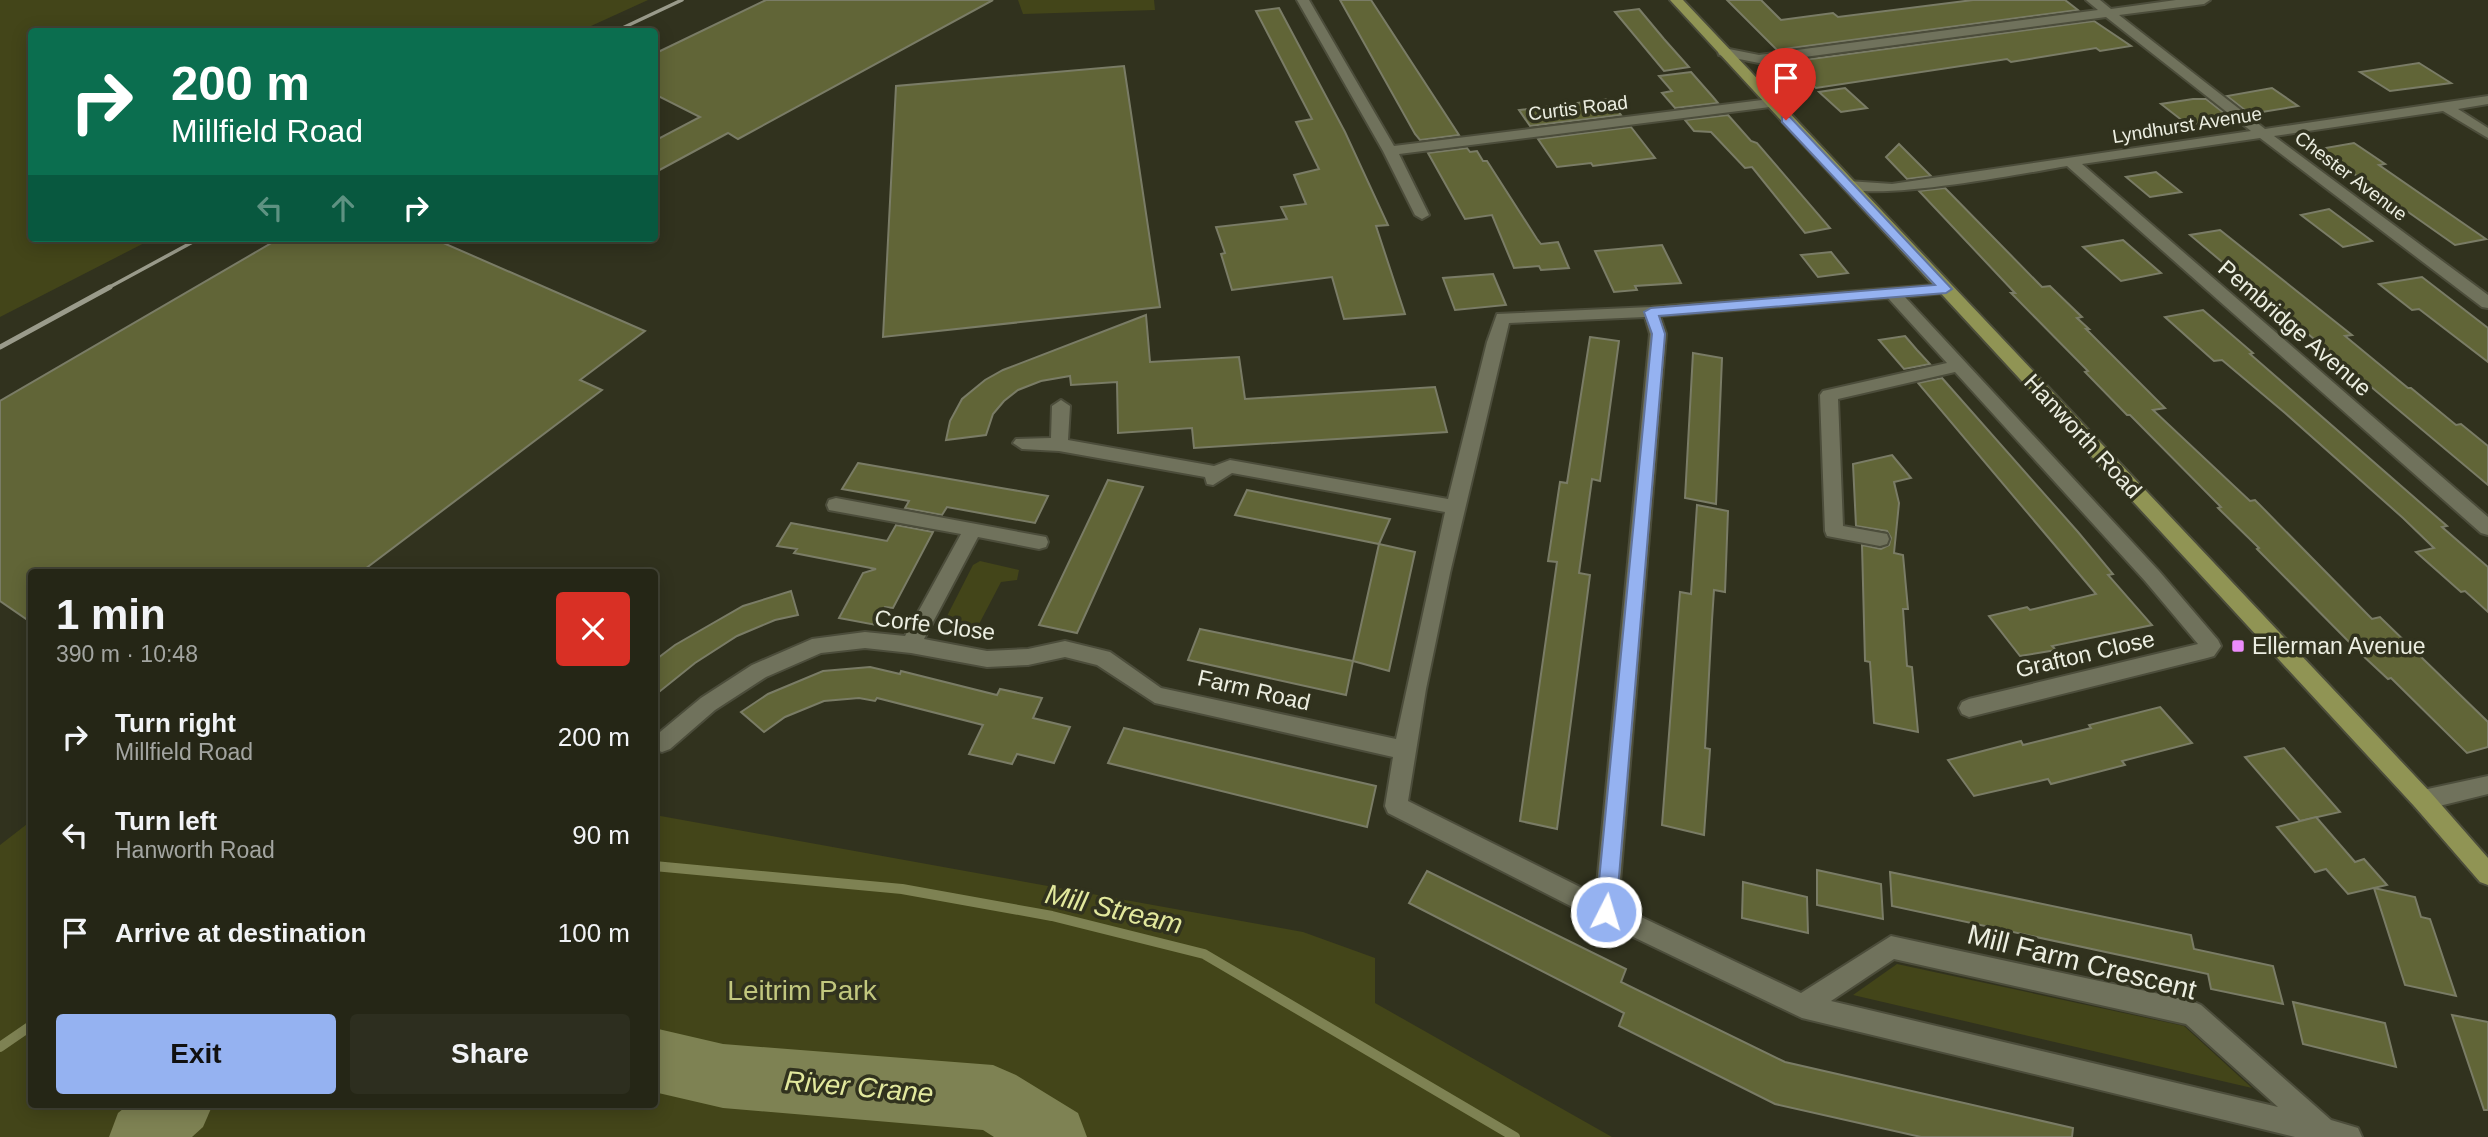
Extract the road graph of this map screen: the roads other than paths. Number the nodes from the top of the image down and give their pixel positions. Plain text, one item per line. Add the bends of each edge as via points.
1 (1303, 0) edge
2 (1676, 0) edge
3 (2092, 0) edge
4 (2204, 0) edge
5 (2109, 12) junction
6 (1724, 52) junction
7 (1759, 59) junction
8 (1741, 71) junction
9 (2488, 100) edge
10 (1770, 103) junction
11 (2445, 107) junction
12 (2262, 133) junction
13 (2488, 134) edge
14 (1390, 151) junction
15 (2071, 162) junction
16 (1848, 185) junction
17 (1892, 188) junction
18 (1868, 206) junction
19 (1422, 215) dead end
20 (1946, 289) junction
21 (1893, 294) junction
22 (2488, 303) edge
23 (1651, 312) junction
24 (1958, 366) junction
25 (1061, 406) dead end
26 (1022, 443) dead end
27 (1059, 445) junction
28 (836, 505) dead end
29 (1456, 507) junction
30 (2488, 528) edge
31 (973, 529) junction
32 (1880, 539) dead end
33 (1039, 542) dead end
34 (911, 645) junction
35 (2211, 646) joint
36 (1103, 657) joint
37 (1969, 708) dead end
38 (662, 743) dead end
39 (1404, 750) junction
40 (2488, 785) edge
41 (2423, 800) junction
42 (2488, 875) edge
43 (1606, 912) junction
44 (1802, 1006) junction
45 (2337, 1134) edge

1 - 14 street
2 - 6 main road, Hanworth Road
3 - 5 street, Chester Avenue
4 - 5 street
5 - 7 street
5 - 12 street, Chester Avenue
6 - 7 street
6 - 8 main road, Hanworth Road
7 - 8 street
8 - 10 main road, Hanworth Road
9 - 11 street, Lyndhurst Avenue
10 - 14 street, Curtis Road
10 - 16 main road, Hanworth Road
11 - 12 street, Lyndhurst Avenue
11 - 13 street
12 - 15 street, Lyndhurst Avenue
12 - 22 street, Chester Avenue
14 - 19 street
15 - 17 street, Lyndhurst Avenue
15 - 30 street, Pembridge Avenue
16 - 17 street, Lyndhurst Avenue
16 - 18 main road, Hanworth Road
17 - 18 street, Lyndhurst Avenue
18 - 20 main road, Hanworth Road
20 - 21 street
20 - 41 main road, Hanworth Road
21 - 23 street
21 - 24 street, Hanworth Road
23 - 29 street via 1503,318
23 - 43 street via 1658,334
24 - 32 street via 1829,395 1834,531
24 - 35 street, Hanworth Road
25 - 27 street
26 - 27 street
27 - 29 street via 1214,476 1230,467
28 - 31 street
29 - 39 street
31 - 33 street
31 - 34 street
34 - 36 street, Corfe Close via 987,659 1065,649
34 - 38 street, Corfe Close via 864,640 819,645 758,671 708,704
35 - 37 street, Grafton Close
36 - 39 street, Farm Road via 1154,695
39 - 43 street, Mill Farm Crescent via 1395,806
40 - 41 street
41 - 42 main road, Hanworth Road
43 - 44 street, Mill Farm Crescent
44 - 45 street, Mill Farm Crescent
44 - 45 street, Mill Farm Crescent via 1891,947 2192,1013

